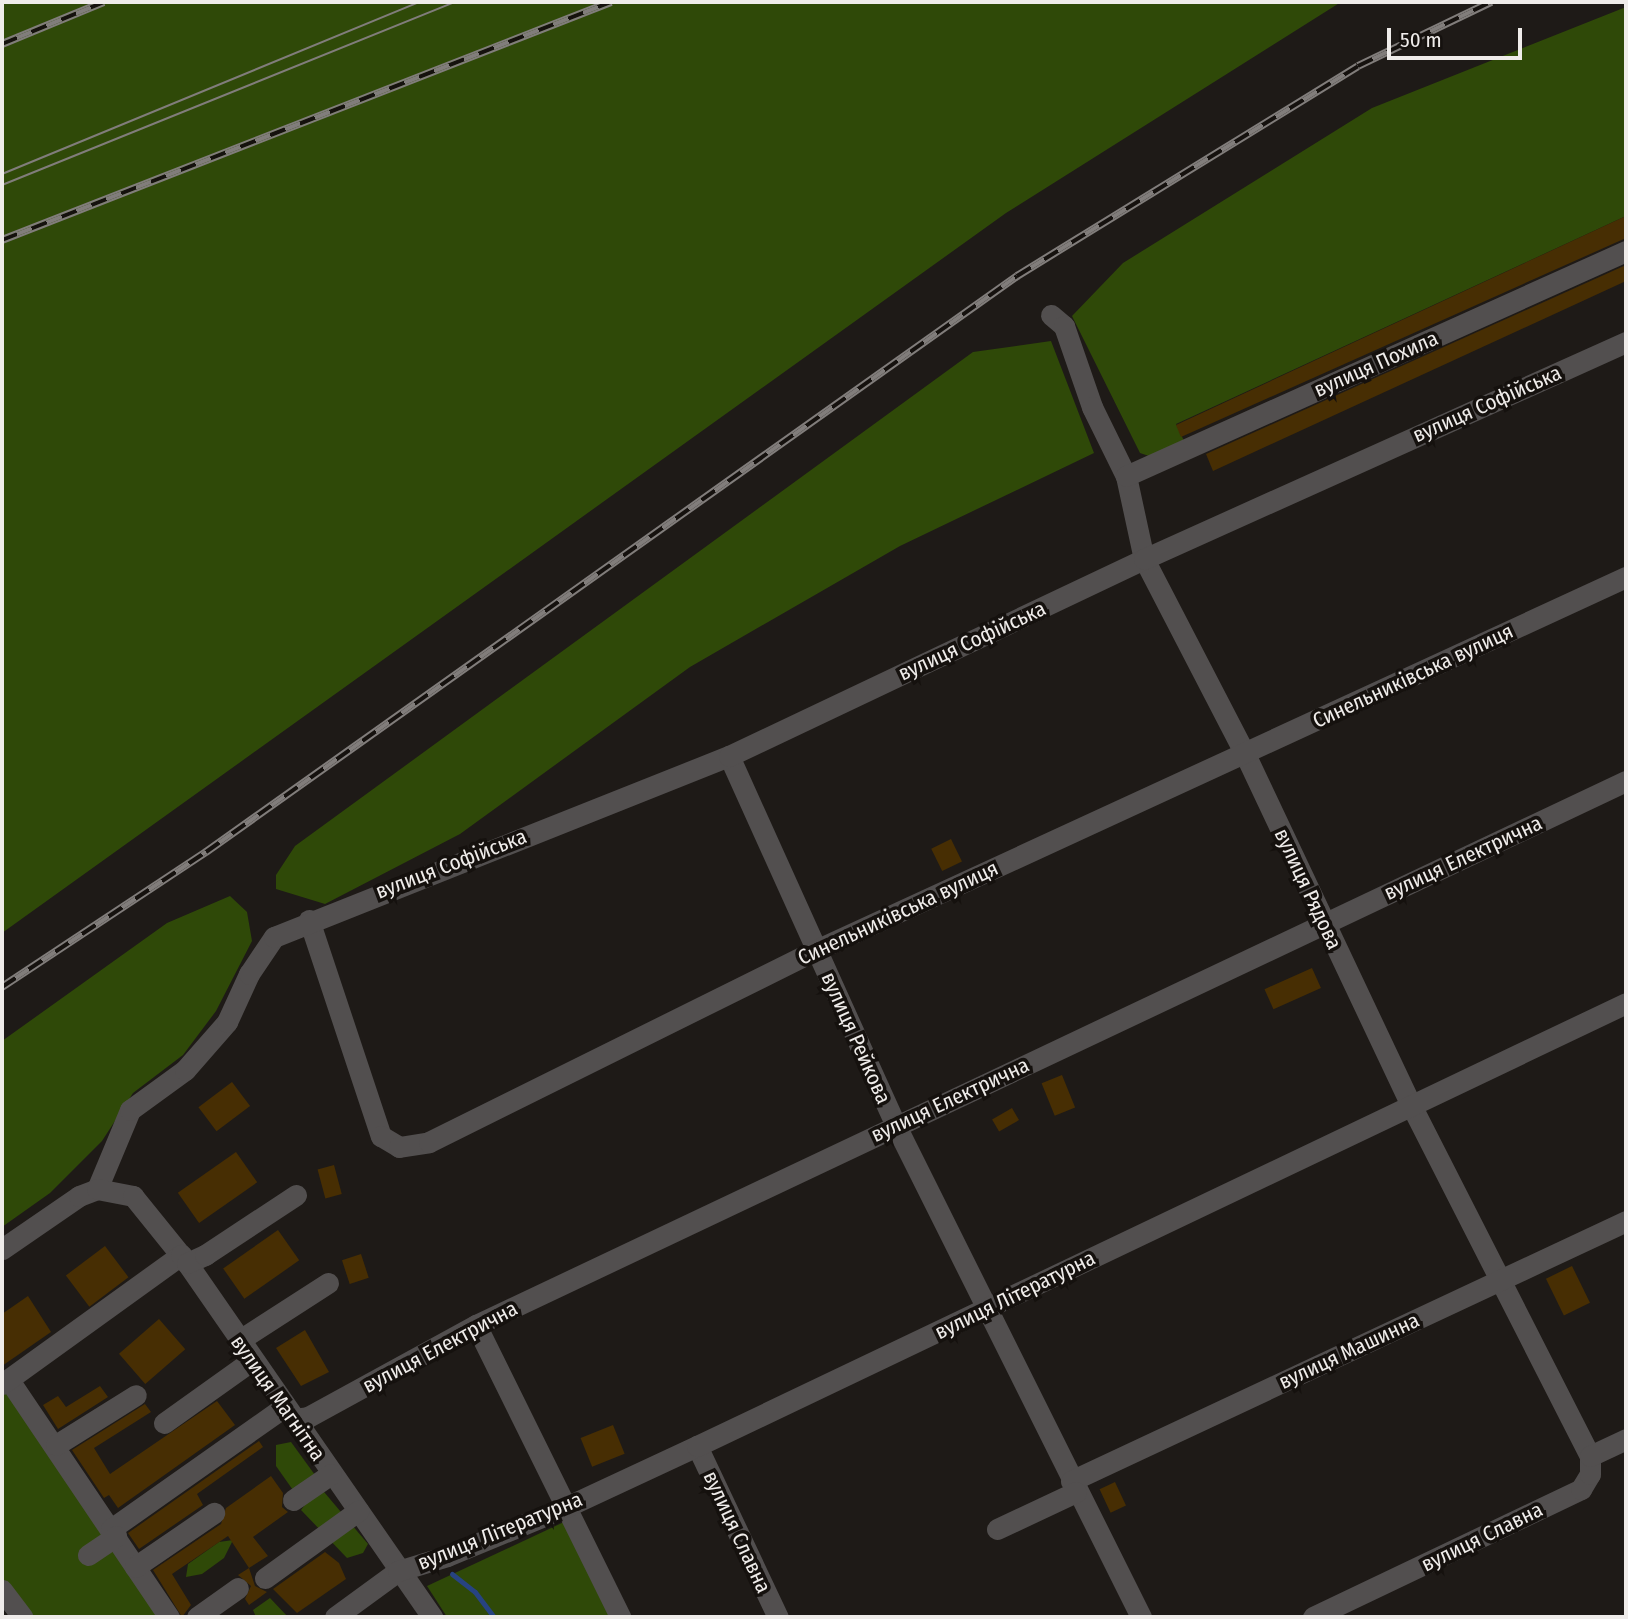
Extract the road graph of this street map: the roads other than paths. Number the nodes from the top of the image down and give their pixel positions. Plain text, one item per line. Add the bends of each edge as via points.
1 (1626, 251) edge
2 (1051, 315) dead end
3 (1626, 342) edge
4 (1125, 476) junction
5 (1144, 559) junction
6 (1626, 576) edge
7 (1245, 754) junction
8 (729, 756) junction
9 (1626, 781) edge
10 (310, 920) junction
11 (1324, 923) junction
12 (816, 950) junction
13 (1626, 1003) edge
14 (1411, 1105) junction
15 (896, 1126) junction
16 (107, 1189) junction
17 (296, 1195) dead end
18 (1626, 1221) edge
19 (2, 1249) edge
20 (184, 1259) junction
21 (1500, 1280) junction
22 (328, 1283) dead end
23 (987, 1308) junction
24 (475, 1325) junction
25 (238, 1341) junction
26 (251, 1361) junction
27 (5, 1382) edge
28 (136, 1395) dead end
29 (289, 1413) junction
30 (164, 1423) dead end
31 (1626, 1439) edge
32 (56, 1445) junction
33 (697, 1446) junction
34 (1590, 1456) junction
35 (331, 1474) junction
36 (1073, 1487) junction
37 (293, 1500) dead end
38 (566, 1507) junction
39 (358, 1511) junction
40 (214, 1513) dead end
41 (997, 1530) dead end
42 (113, 1532) junction
43 (88, 1555) dead end
44 (135, 1567) junction
45 (398, 1571) junction
46 (265, 1578) dead end
47 (2, 1590) edge
48 (236, 1594) dead end
49 (22, 1617) edge
50 (169, 1617) edge
51 (197, 1617) edge
52 (335, 1617) edge
53 (432, 1617) edge
54 (620, 1617) edge
55 (778, 1617) edge
56 (1141, 1617) edge
57 (1313, 1617) edge

1 - 4 street, вулиця Похила
2 - 4 street, вулиця Рядова via 1064,326 1092,407
3 - 5 street, вулиця Софійська
4 - 5 street, вулиця Рядова
5 - 7 street, вулиця Рядова
5 - 8 street, вулиця Софійська
6 - 7 street, Синельниківська вулиця
7 - 11 street, вулиця Рядова
7 - 12 street, Синельниківська вулиця
8 - 10 street, вулиця Софійська
8 - 12 street, вулиця Рейкова
9 - 11 street, вулиця Електрична
10 - 12 street, Синельниківська вулиця via 370,1111 380,1136 399,1147 429,1142
10 - 16 street, вулиця Софійська via 274,937 249,974 227,1021 185,1070 130,1110
11 - 14 street, вулиця Рядова
11 - 15 street, вулиця Електрична
12 - 15 street, вулиця Рейкова
13 - 14 street, вулиця Літературна
14 - 21 street, вулиця Рядова
14 - 23 street, вулиця Літературна
15 - 23 street, вулиця Рейкова
15 - 24 street, вулиця Електрична
16 - 19 street via 79,1196
16 - 20 street, вулиця Магнітна via 133,1196
17 - 20 street
18 - 21 street, вулиця Машинна
20 - 25 street, вулиця Магнітна
20 - 27 street
21 - 34 street, вулиця Рядова
21 - 36 street, вулиця Машинна
22 - 25 street
23 - 33 street, вулиця Літературна
23 - 36 street, вулиця Рейкова
24 - 29 street, вулиця Електрична via 309,1417
24 - 38 street
25 - 26 street, вулиця Магнітна
26 - 29 street, вулиця Магнітна
26 - 30 street
27 - 32 street
28 - 32 street
29 - 35 street, вулиця Магнітна
29 - 42 street, вулиця Електрична
31 - 34 street
32 - 42 street
33 - 38 street, вулиця Літературна
33 - 55 street, вулиця Славна
34 - 57 street, вулиця Славна via 1590,1474 1581,1489
35 - 37 street
35 - 39 street, вулиця Магнітна
36 - 41 street, вулиця Машинна
36 - 56 street, вулиця Рейкова
38 - 45 street, вулиця Літературна
38 - 54 street
39 - 45 street, вулиця Магнітна
39 - 46 street
40 - 44 street
42 - 43 street, вулиця Електрична
42 - 44 street
44 - 50 street
45 - 52 street, вулиця Літературна
45 - 53 street, вулиця Магнітна
47 - 49 street
48 - 51 street

